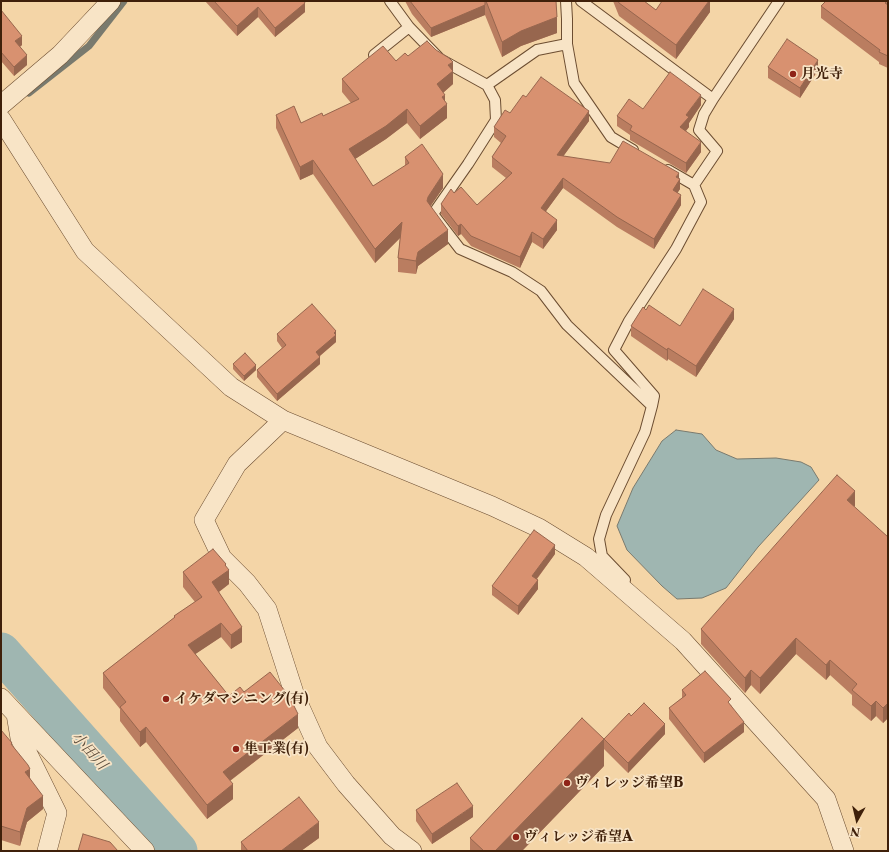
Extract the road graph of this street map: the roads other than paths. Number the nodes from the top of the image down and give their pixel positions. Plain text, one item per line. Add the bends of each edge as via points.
1 (111, 1) edge
2 (390, 1) edge
3 (566, 1) edge
4 (581, 1) edge
5 (779, 1) edge
6 (409, 27) junction
7 (567, 44) junction
8 (367, 61) edge
9 (487, 85) junction
10 (713, 99) junction
11 (1, 105) edge
12 (1, 119) edge
13 (639, 153) edge
14 (660, 165) edge
15 (694, 185) junction
16 (652, 406) junction
17 (283, 420) junction
18 (683, 641) junction
19 (1, 698) edge
20 (8, 711) edge
21 (47, 851) edge
22 (145, 851) edge
23 (412, 851) edge
24 (844, 851) edge

1 - 11 street via 60,55
2 - 6 lane
3 - 7 lane
4 - 10 lane
5 - 10 lane
6 - 8 lane
6 - 9 lane via 440,59
7 - 9 lane via 537,50
7 - 13 lane via 574,83 612,137
9 - 16 lane via 495,100 496,120 433,214 460,249 512,272 541,291 567,325
10 - 15 lane via 704,114 699,130 717,151
12 - 17 street via 86,251 231,387
14 - 15 lane
15 - 16 lane via 701,202 676,249 629,321 614,350 654,396
16 - 18 lane via 645,432 606,515 600,539 602,556
17 - 18 street via 539,528 586,557
17 - 23 street via 236,464 204,520 222,558 247,583 267,609 295,696 318,747 346,784 392,836
18 - 24 street via 826,799
19 - 20 street
20 - 21 street via 57,813
20 - 22 street

